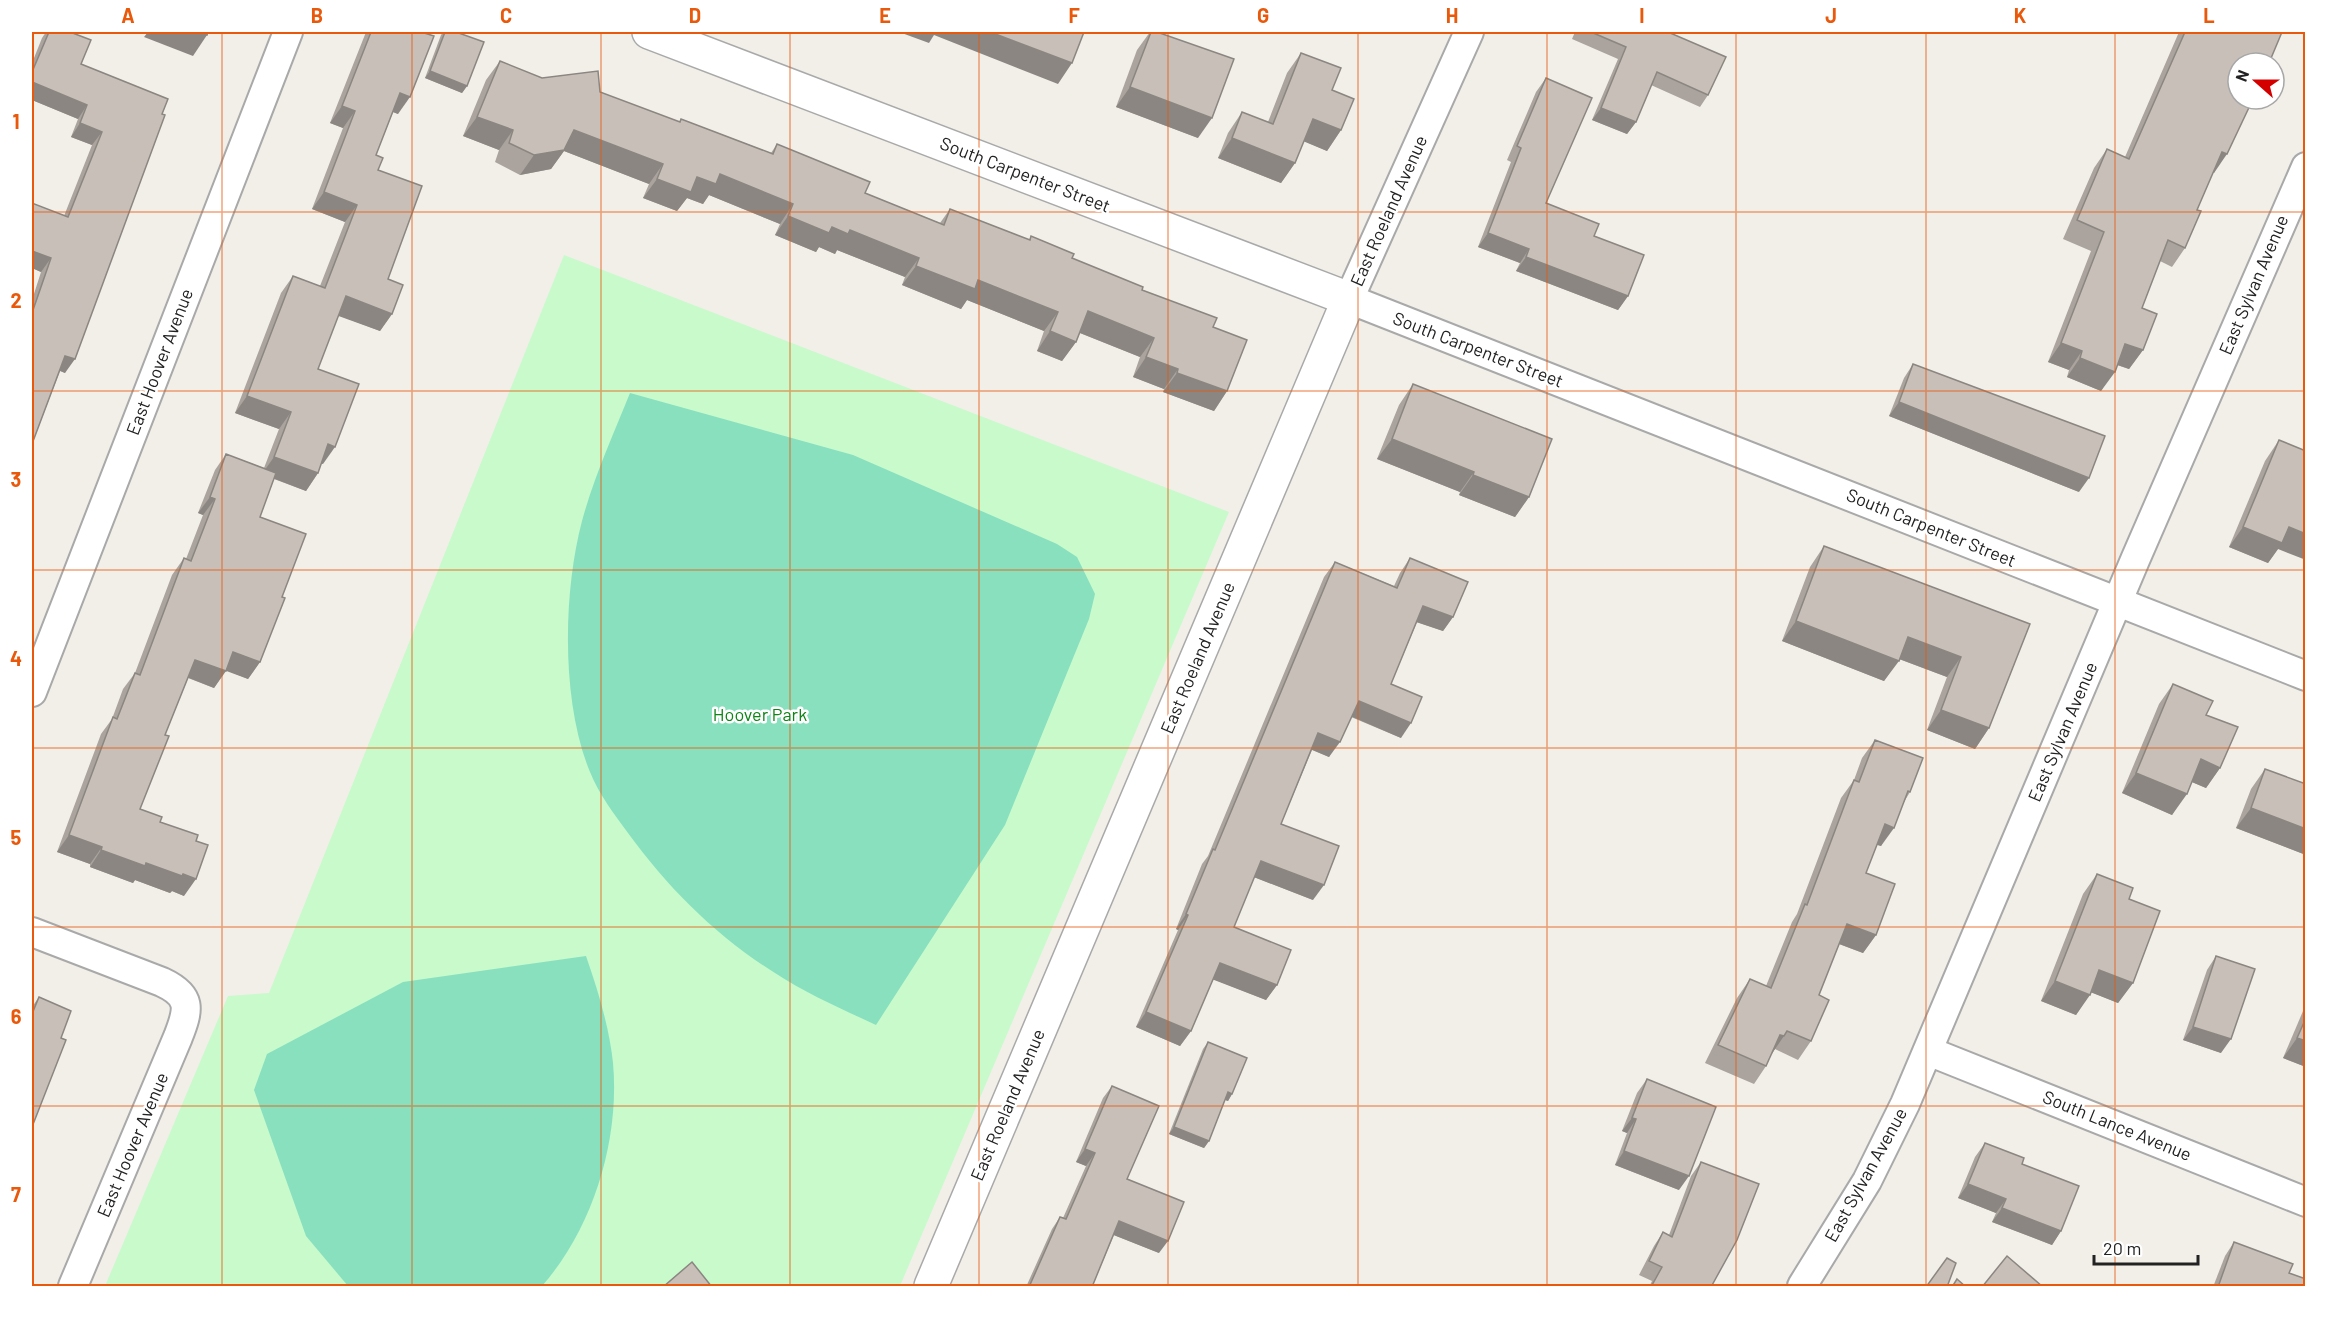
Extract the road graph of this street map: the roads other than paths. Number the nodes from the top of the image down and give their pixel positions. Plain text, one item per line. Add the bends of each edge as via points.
1 (288, 32) edge
2 (649, 32) edge
3 (1469, 32) edge
4 (2306, 167) edge
5 (1349, 299) junction
6 (2117, 603) junction
7 (2306, 676) edge
8 (32, 692) edge
9 (32, 933) edge
10 (1928, 1051) junction
11 (2306, 1202) edge
12 (73, 1287) edge
13 (932, 1287) edge
14 (1802, 1287) edge

1 - 8 street, East Hoover Avenue
2 - 5 street, South Carpenter Street
3 - 5 street, East Roeland Avenue
4 - 6 street, East Sylvan Avenue
5 - 6 street, South Carpenter Street
5 - 13 street, East Roeland Avenue
6 - 7 street, South Carpenter Street
6 - 10 street, East Sylvan Avenue
9 - 12 street, East Hoover Avenue via 178,989 185,1001 178,1037
10 - 11 street, South Lance Avenue
10 - 14 street, East Sylvan Avenue via 1885,1148

